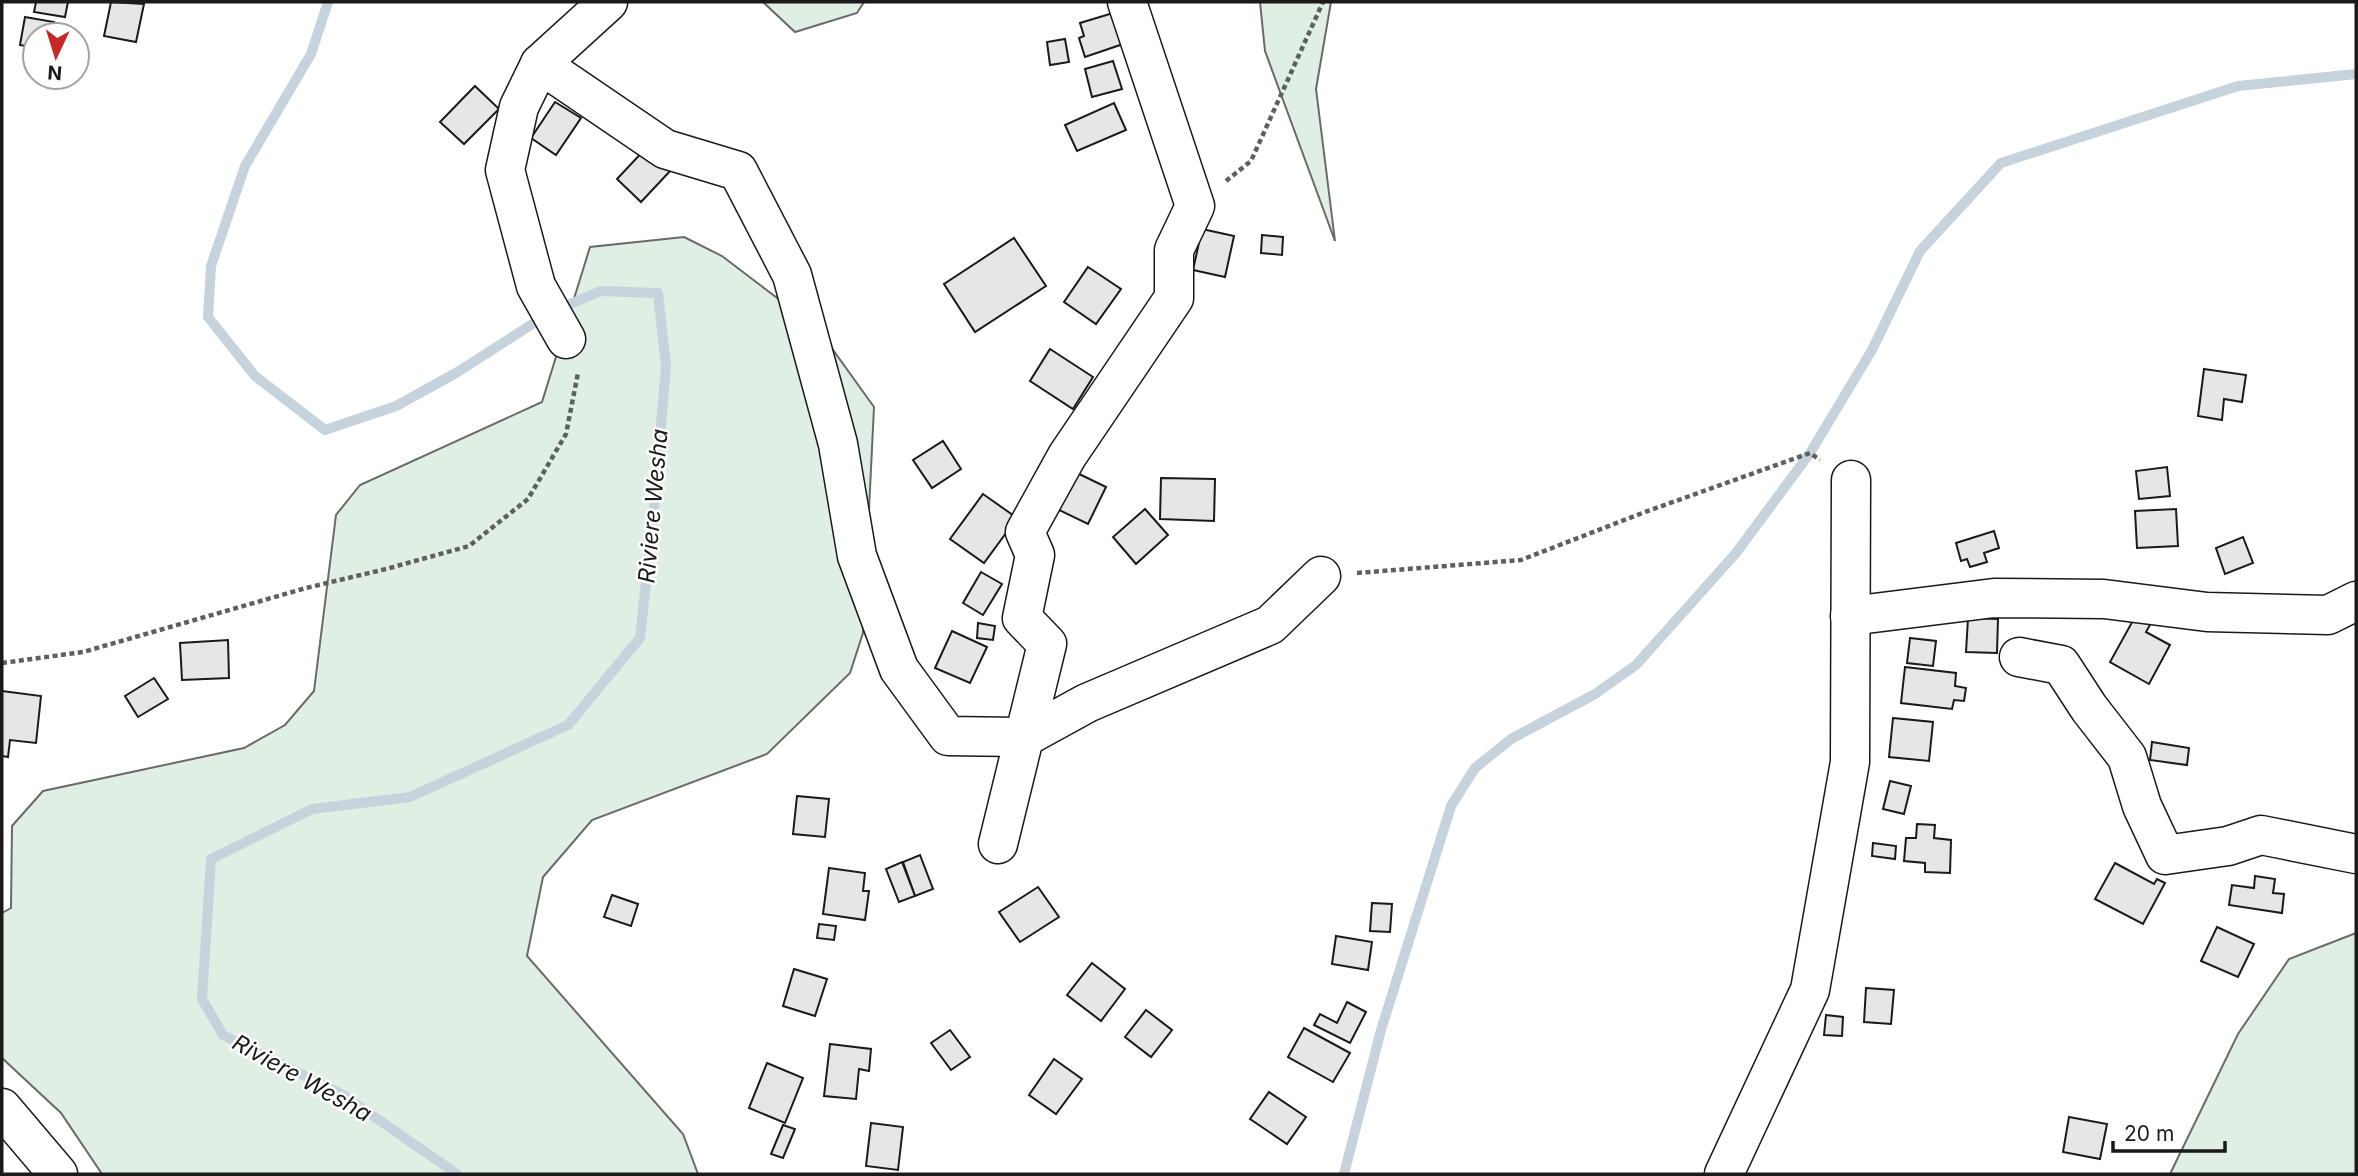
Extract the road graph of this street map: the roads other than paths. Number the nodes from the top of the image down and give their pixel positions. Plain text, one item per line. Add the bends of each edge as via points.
1 (608, 2) edge
2 (1127, 2) edge
3 (540, 64) junction
4 (566, 339) road end
5 (1850, 480) road end
6 (1321, 576) road end
7 (2356, 601) edge
8 (1850, 616) junction
9 (2019, 657) dead end
10 (1026, 737) junction
11 (999, 844) dead end
12 (2356, 854) edge
13 (2, 1108) edge
14 (58, 1174) edge
15 (1724, 1174) edge

1 - 3 street
2 - 10 street via 1195,206 1174,250 1174,298 1067,456 1025,532 1035,555 1023,618 1047,644
3 - 4 street via 519,107 505,170 536,286
3 - 10 street via 664,149 738,171 792,275 838,444 857,556 899,669 948,736
5 - 8 street
6 - 10 street via 1270,625 1087,703
7 - 8 street via 2328,615 2207,612 2104,599 1994,598
8 - 15 street via 1850,762 1810,990
9 - 12 street via 2062,665 2127,757 2142,806 2165,855 2228,846 2261,835
10 - 11 street
13 - 14 street

